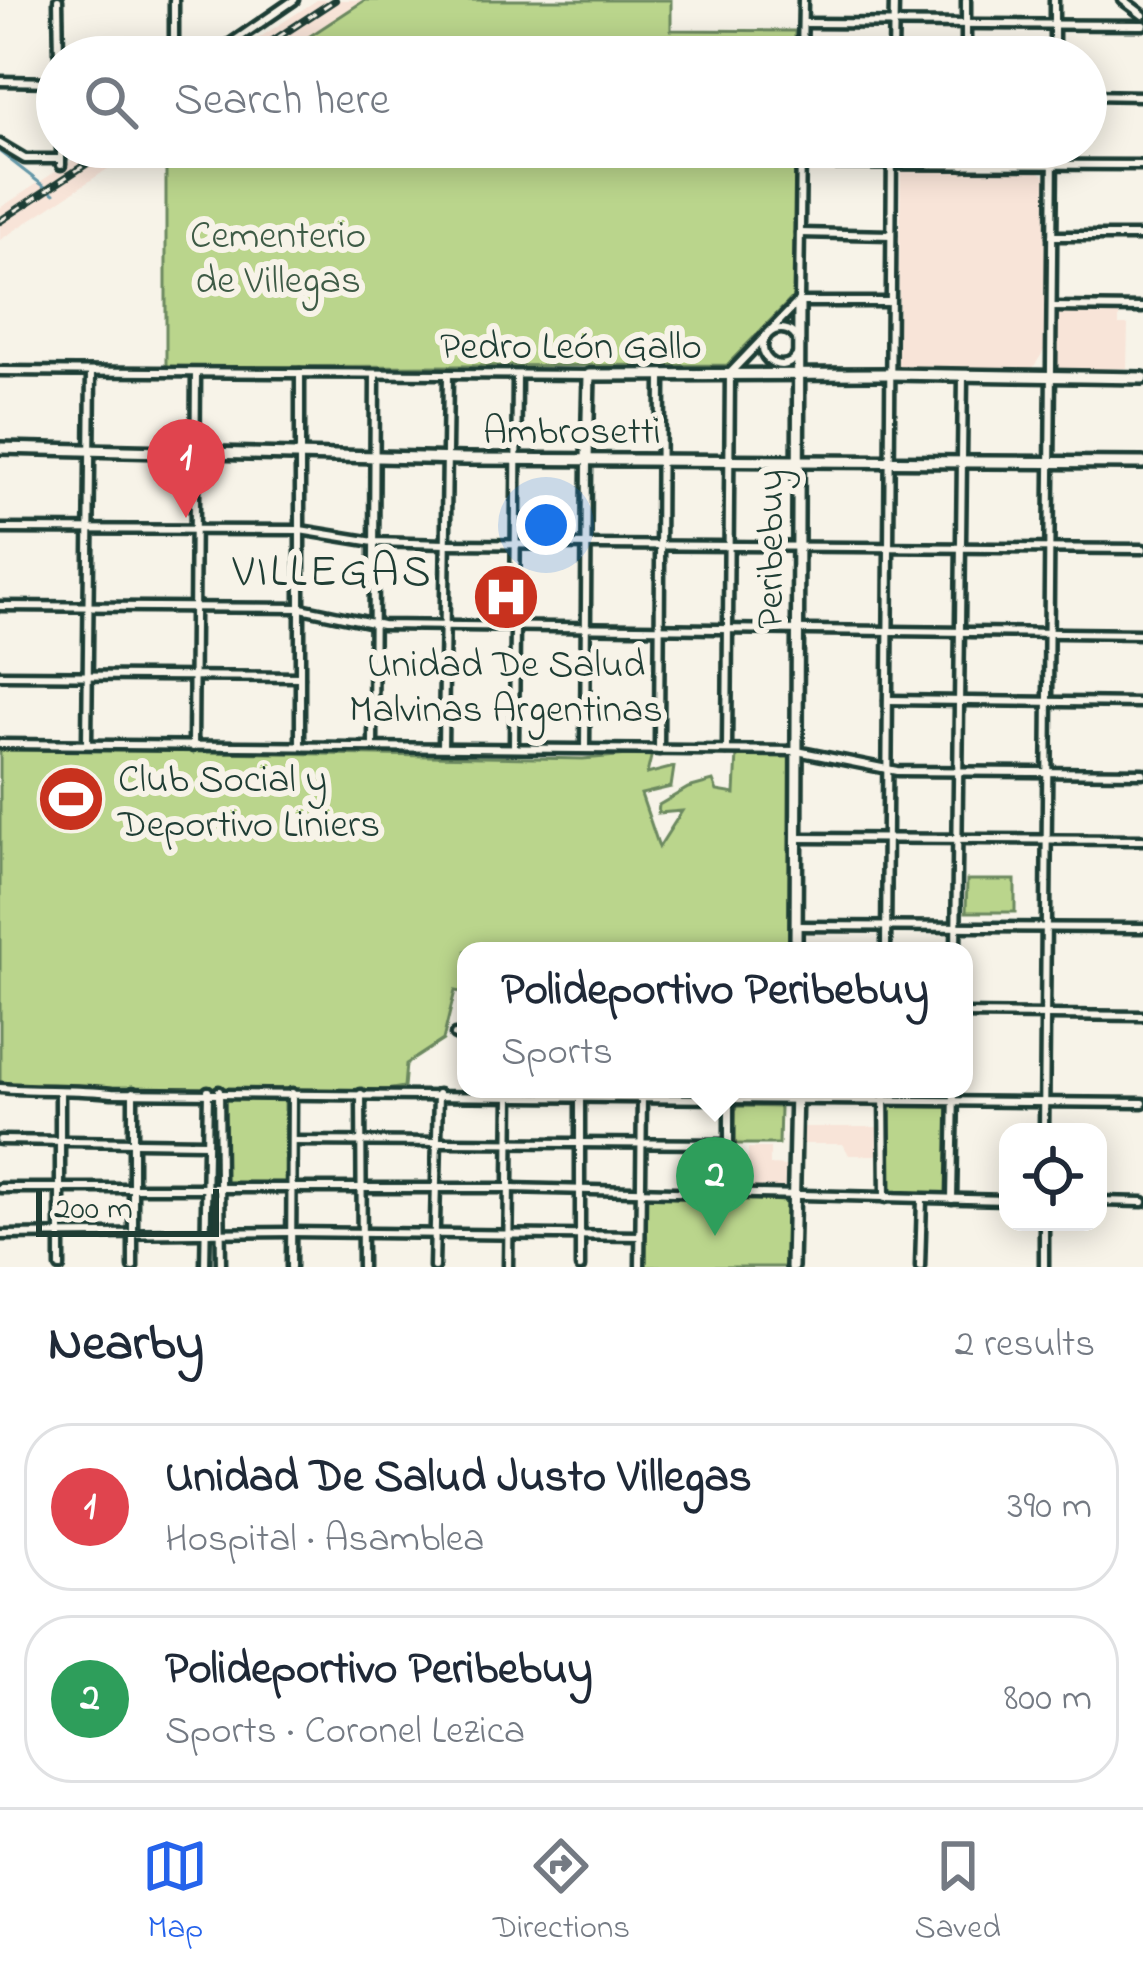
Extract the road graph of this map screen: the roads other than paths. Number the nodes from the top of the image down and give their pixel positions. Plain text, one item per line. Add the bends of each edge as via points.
1 (58, 0) edge
2 (174, 0) edge
3 (292, 0) edge
4 (803, 0) edge
5 (894, 0) edge
6 (966, 0) edge
7 (1054, 0) edge
8 (1123, 0) edge
9 (1143, 14) edge
10 (803, 23) junction
11 (894, 23) junction
12 (966, 24) junction
13 (1054, 24) junction
14 (1143, 25) edge
15 (59, 36) edge
16 (174, 36) edge
17 (241, 36) edge
18 (803, 36) edge
19 (894, 36) edge
20 (966, 36) edge
21 (1054, 36) edge
22 (0, 81) edge
23 (36, 82) edge
24 (1107, 95) edge
25 (1143, 95) edge
26 (0, 144) edge
27 (36, 160) edge
28 (1107, 165) edge
29 (1143, 165) edge
30 (801, 168) edge
31 (892, 168) edge
32 (1054, 168) edge
33 (800, 233) junction
34 (891, 235) junction
35 (1052, 236) junction
36 (1143, 236) edge
37 (799, 302) junction
38 (890, 302) junction
39 (1052, 307) junction
40 (1143, 308) edge
41 (768, 334) junction
42 (799, 350) junction
43 (0, 371) edge
44 (91, 371) junction
45 (196, 372) junction
46 (300, 373) junction
47 (374, 374) junction
48 (730, 374) junction
49 (798, 374) junction
50 (890, 374) junction
51 (448, 375) junction
52 (517, 375) junction
53 (589, 375) junction
54 (661, 375) junction
55 (963, 377) junction
56 (1051, 378) junction
57 (1143, 378) edge
58 (0, 448) edge
59 (88, 448) junction
60 (195, 450) junction
61 (301, 452) junction
62 (374, 455) junction
63 (447, 458) junction
64 (516, 459) junction
65 (587, 460) junction
66 (660, 460) junction
67 (730, 460) junction
68 (798, 460) junction
69 (888, 463) junction
70 (962, 463) junction
71 (1049, 463) junction
72 (1143, 464) edge
73 (0, 529) edge
74 (88, 529) junction
75 (195, 530) junction
76 (300, 530) junction
77 (374, 542) junction
78 (446, 544) junction
79 (516, 544) junction
80 (660, 544) junction
81 (587, 545) junction
82 (729, 545) junction
83 (798, 546) junction
84 (887, 547) junction
85 (961, 547) junction
86 (1048, 548) junction
87 (1143, 549) edge
88 (0, 606) edge
89 (88, 608) junction
90 (301, 608) junction
91 (194, 609) junction
92 (374, 625) junction
93 (446, 626) junction
94 (515, 627) junction
95 (587, 628) junction
96 (659, 629) junction
97 (728, 630) junction
98 (797, 631) junction
99 (887, 631) junction
100 (960, 631) junction
101 (1048, 631) junction
102 (1143, 634) edge
103 (0, 675) edge
104 (88, 676) junction
105 (194, 677) junction
106 (300, 677) junction
107 (888, 700) junction
108 (960, 701) junction
109 (1047, 703) junction
110 (1143, 704) edge
111 (0, 744) edge
112 (87, 744) junction
113 (301, 746) junction
114 (193, 747) junction
115 (373, 747) junction
116 (443, 747) junction
117 (514, 747) junction
118 (585, 748) junction
119 (659, 750) junction
120 (727, 751) junction
121 (797, 751) junction
122 (887, 770) junction
123 (959, 771) junction
124 (1047, 772) junction
125 (1143, 773) edge
126 (795, 838) junction
127 (886, 839) junction
128 (958, 839) junction
129 (1046, 839) junction
130 (1143, 840) edge
131 (886, 925) junction
132 (796, 926) junction
133 (956, 926) junction
134 (1046, 927) junction
135 (1143, 928) edge
136 (796, 942) edge
137 (886, 942) edge
138 (956, 942) edge
139 (973, 1014) edge
140 (1045, 1014) junction
141 (1143, 1016) edge
142 (0, 1088) edge
143 (60, 1091) junction
144 (208, 1091) junction
145 (219, 1091) junction
146 (133, 1092) junction
147 (292, 1093) junction
148 (361, 1094) junction
149 (438, 1094) junction
150 (457, 1094) edge
151 (506, 1098) edge
152 (580, 1098) edge
153 (642, 1098) edge
154 (729, 1098) edge
155 (796, 1098) edge
156 (855, 1098) edge
157 (953, 1098) edge
158 (884, 1100) junction
159 (953, 1102) junction
160 (1044, 1102) junction
161 (1143, 1103) edge
162 (1044, 1123) edge
163 (0, 1140) edge
164 (59, 1141) junction
165 (134, 1141) junction
166 (292, 1141) junction
167 (361, 1142) junction
168 (436, 1142) junction
169 (206, 1143) junction
170 (510, 1143) junction
171 (581, 1143) junction
172 (641, 1143) junction
173 (729, 1144) junction
174 (220, 1185) junction
175 (60, 1186) junction
176 (133, 1187) junction
177 (292, 1187) junction
178 (0, 1188) edge
179 (362, 1188) junction
180 (435, 1188) junction
181 (509, 1188) junction
182 (206, 1190) junction
183 (580, 1190) junction
184 (641, 1190) junction
185 (729, 1192) junction
186 (793, 1196) junction
187 (886, 1198) junction
188 (922, 1199) junction
189 (952, 1199) junction
190 (999, 1199) edge
191 (1107, 1201) edge
192 (1143, 1202) edge
193 (1044, 1231) edge
194 (221, 1232) junction
195 (291, 1232) junction
196 (362, 1233) junction
197 (59, 1234) junction
198 (434, 1234) junction
199 (0, 1235) edge
200 (133, 1235) junction
201 (207, 1235) junction
202 (508, 1236) junction
203 (580, 1236) junction
204 (640, 1236) junction
205 (60, 1267) edge
206 (133, 1267) edge
207 (206, 1267) edge
208 (221, 1267) edge
209 (291, 1267) edge
210 (362, 1267) edge
211 (434, 1267) edge
212 (508, 1267) edge
213 (580, 1267) edge
214 (640, 1267) edge
215 (792, 1267) edge
216 (920, 1267) edge
217 (1044, 1267) edge

1 - 15 street
2 - 16 street
3 - 17 street
4 - 10 street
5 - 11 street
6 - 12 street
7 - 13 street
8 - 9 street
10 - 11 street
10 - 18 street
11 - 12 street
11 - 19 street
12 - 13 street
12 - 20 street
13 - 14 street
13 - 21 street
22 - 23 street
24 - 25 street
26 - 27 street
28 - 29 street
30 - 33 street, Peribebuy
31 - 34 street
32 - 35 street
33 - 34 street
33 - 37 street, Peribebuy
34 - 38 street
35 - 36 street
35 - 39 street
37 - 38 street
37 - 41 street
37 - 42 street, Peribebuy
38 - 50 street
39 - 40 street
39 - 56 street
41 - 42 street via 789,331
41 - 42 street via 763,351 776,364
41 - 48 street
42 - 49 street, Peribebuy
43 - 44 street, Pedro León Gallo
44 - 45 street, Pedro León Gallo
44 - 59 street
45 - 46 street, Pedro León Gallo
45 - 60 street
46 - 47 street, Pedro León Gallo
46 - 61 street
47 - 51 street, Pedro León Gallo
47 - 62 street
48 - 49 street, Pedro León Gallo
48 - 54 street, Pedro León Gallo
48 - 67 street
49 - 50 street, Pedro León Gallo
49 - 68 street, Peribebuy
50 - 55 street, Pedro León Gallo
50 - 69 street
51 - 52 street, Pedro León Gallo
51 - 63 street
52 - 53 street, Pedro León Gallo
52 - 64 street
53 - 54 street, Pedro León Gallo
53 - 65 street
54 - 66 street
55 - 56 street, Pedro León Gallo
55 - 70 street
56 - 57 street, Pedro León Gallo
56 - 71 street
58 - 59 street, Ambrosetti
59 - 60 street, Ambrosetti
59 - 74 street
60 - 61 street, Ambrosetti
60 - 75 street
61 - 62 street, Ambrosetti
61 - 76 street
62 - 63 street, Ambrosetti
62 - 77 street
63 - 64 street, Ambrosetti
63 - 78 street
64 - 65 street, Ambrosetti
64 - 79 street
65 - 66 street, Ambrosetti
65 - 81 street
66 - 67 street, Ambrosetti
66 - 80 street
67 - 68 street, Ambrosetti
67 - 82 street
68 - 69 street, Ambrosetti
68 - 83 street, Peribebuy
69 - 70 street, Ambrosetti
69 - 84 street
70 - 71 street, Ambrosetti
70 - 85 street
71 - 72 street, Ambrosetti
71 - 86 street
73 - 74 street
74 - 75 street
74 - 89 street
75 - 76 street
75 - 91 street
76 - 77 street
76 - 90 street
77 - 78 street
77 - 92 street
78 - 79 street
78 - 93 street
79 - 81 street
79 - 94 street
80 - 81 street
80 - 82 street
80 - 96 street
81 - 95 street
82 - 83 street
82 - 97 street
83 - 84 street
83 - 98 street, Peribebuy
84 - 85 street
84 - 99 street
85 - 86 street
85 - 100 street
86 - 87 street
86 - 101 street
88 - 89 street
89 - 91 street
89 - 104 street
90 - 91 street
90 - 92 street
90 - 106 street
91 - 105 street
92 - 93 street
92 - 115 street
93 - 94 street
93 - 116 street
94 - 95 street
94 - 117 street
95 - 96 street
95 - 118 street
96 - 97 street
96 - 119 street
97 - 98 street
97 - 120 street
98 - 99 street
98 - 121 street, Peribebuy
99 - 100 street
99 - 107 street
100 - 101 street
100 - 108 street
101 - 102 street
101 - 109 street
103 - 104 street
104 - 105 street
104 - 112 street
105 - 106 street
105 - 114 street
106 - 113 street
107 - 108 street
107 - 122 street
108 - 109 street
108 - 123 street
109 - 110 street
109 - 124 street
111 - 112 street
112 - 114 street
113 - 114 street
113 - 115 street
115 - 116 street
116 - 117 street
117 - 118 street
118 - 119 street
119 - 120 street
120 - 121 street
121 - 122 street
121 - 126 street, Peribebuy
122 - 123 street
122 - 127 street
123 - 124 street
123 - 128 street
124 - 125 street
124 - 129 street
126 - 127 street
126 - 132 street, Peribebuy
127 - 128 street
127 - 131 street
128 - 129 street
128 - 133 street
129 - 130 street
129 - 134 street
131 - 132 street
131 - 133 street
131 - 137 street
132 - 136 street, Peribebuy
133 - 134 street
133 - 138 street
134 - 135 street
134 - 140 street
139 - 140 street
140 - 141 street
140 - 160 street
142 - 143 street
143 - 146 street
143 - 164 street
144 - 145 street
144 - 146 street
144 - 169 street
145 - 147 street
145 - 174 street
146 - 165 street
147 - 148 street
147 - 166 street
148 - 149 street
148 - 167 street
149 - 150 street
149 - 168 street
151 - 170 street
152 - 171 street
153 - 172 street
154 - 173 street
155 - 186 street
156 - 158 street
157 - 159 street
158 - 159 street
158 - 187 street
159 - 160 street
159 - 189 street
160 - 161 street
160 - 162 street
163 - 164 street
164 - 165 street
164 - 175 street
165 - 169 street
165 - 176 street
166 - 167 street
166 - 177 street
167 - 168 street
167 - 179 street
168 - 170 street
168 - 180 street
169 - 182 street
170 - 171 street
170 - 181 street
171 - 172 street
171 - 183 street
172 - 173 street
172 - 184 street
173 - 185 street
174 - 177 street
174 - 182 street
174 - 194 street
175 - 176 street
175 - 178 street
175 - 197 street
176 - 182 street
176 - 200 street
177 - 179 street
177 - 195 street
179 - 180 street
179 - 196 street
180 - 181 street
180 - 198 street
181 - 183 street
181 - 202 street
182 - 201 street
183 - 184 street
183 - 203 street
184 - 185 street
184 - 204 street
185 - 186 street
186 - 187 street
186 - 215 street
187 - 188 street
188 - 189 street
188 - 216 street
189 - 190 street
191 - 192 street
193 - 217 street
194 - 195 street
194 - 201 street
194 - 208 street
195 - 196 street
195 - 209 street
196 - 198 street
196 - 210 street
197 - 199 street
197 - 200 street
197 - 205 street
198 - 202 street
198 - 211 street
200 - 201 street
200 - 206 street
201 - 207 street
202 - 203 street
202 - 212 street
203 - 204 street
203 - 213 street
204 - 214 street

